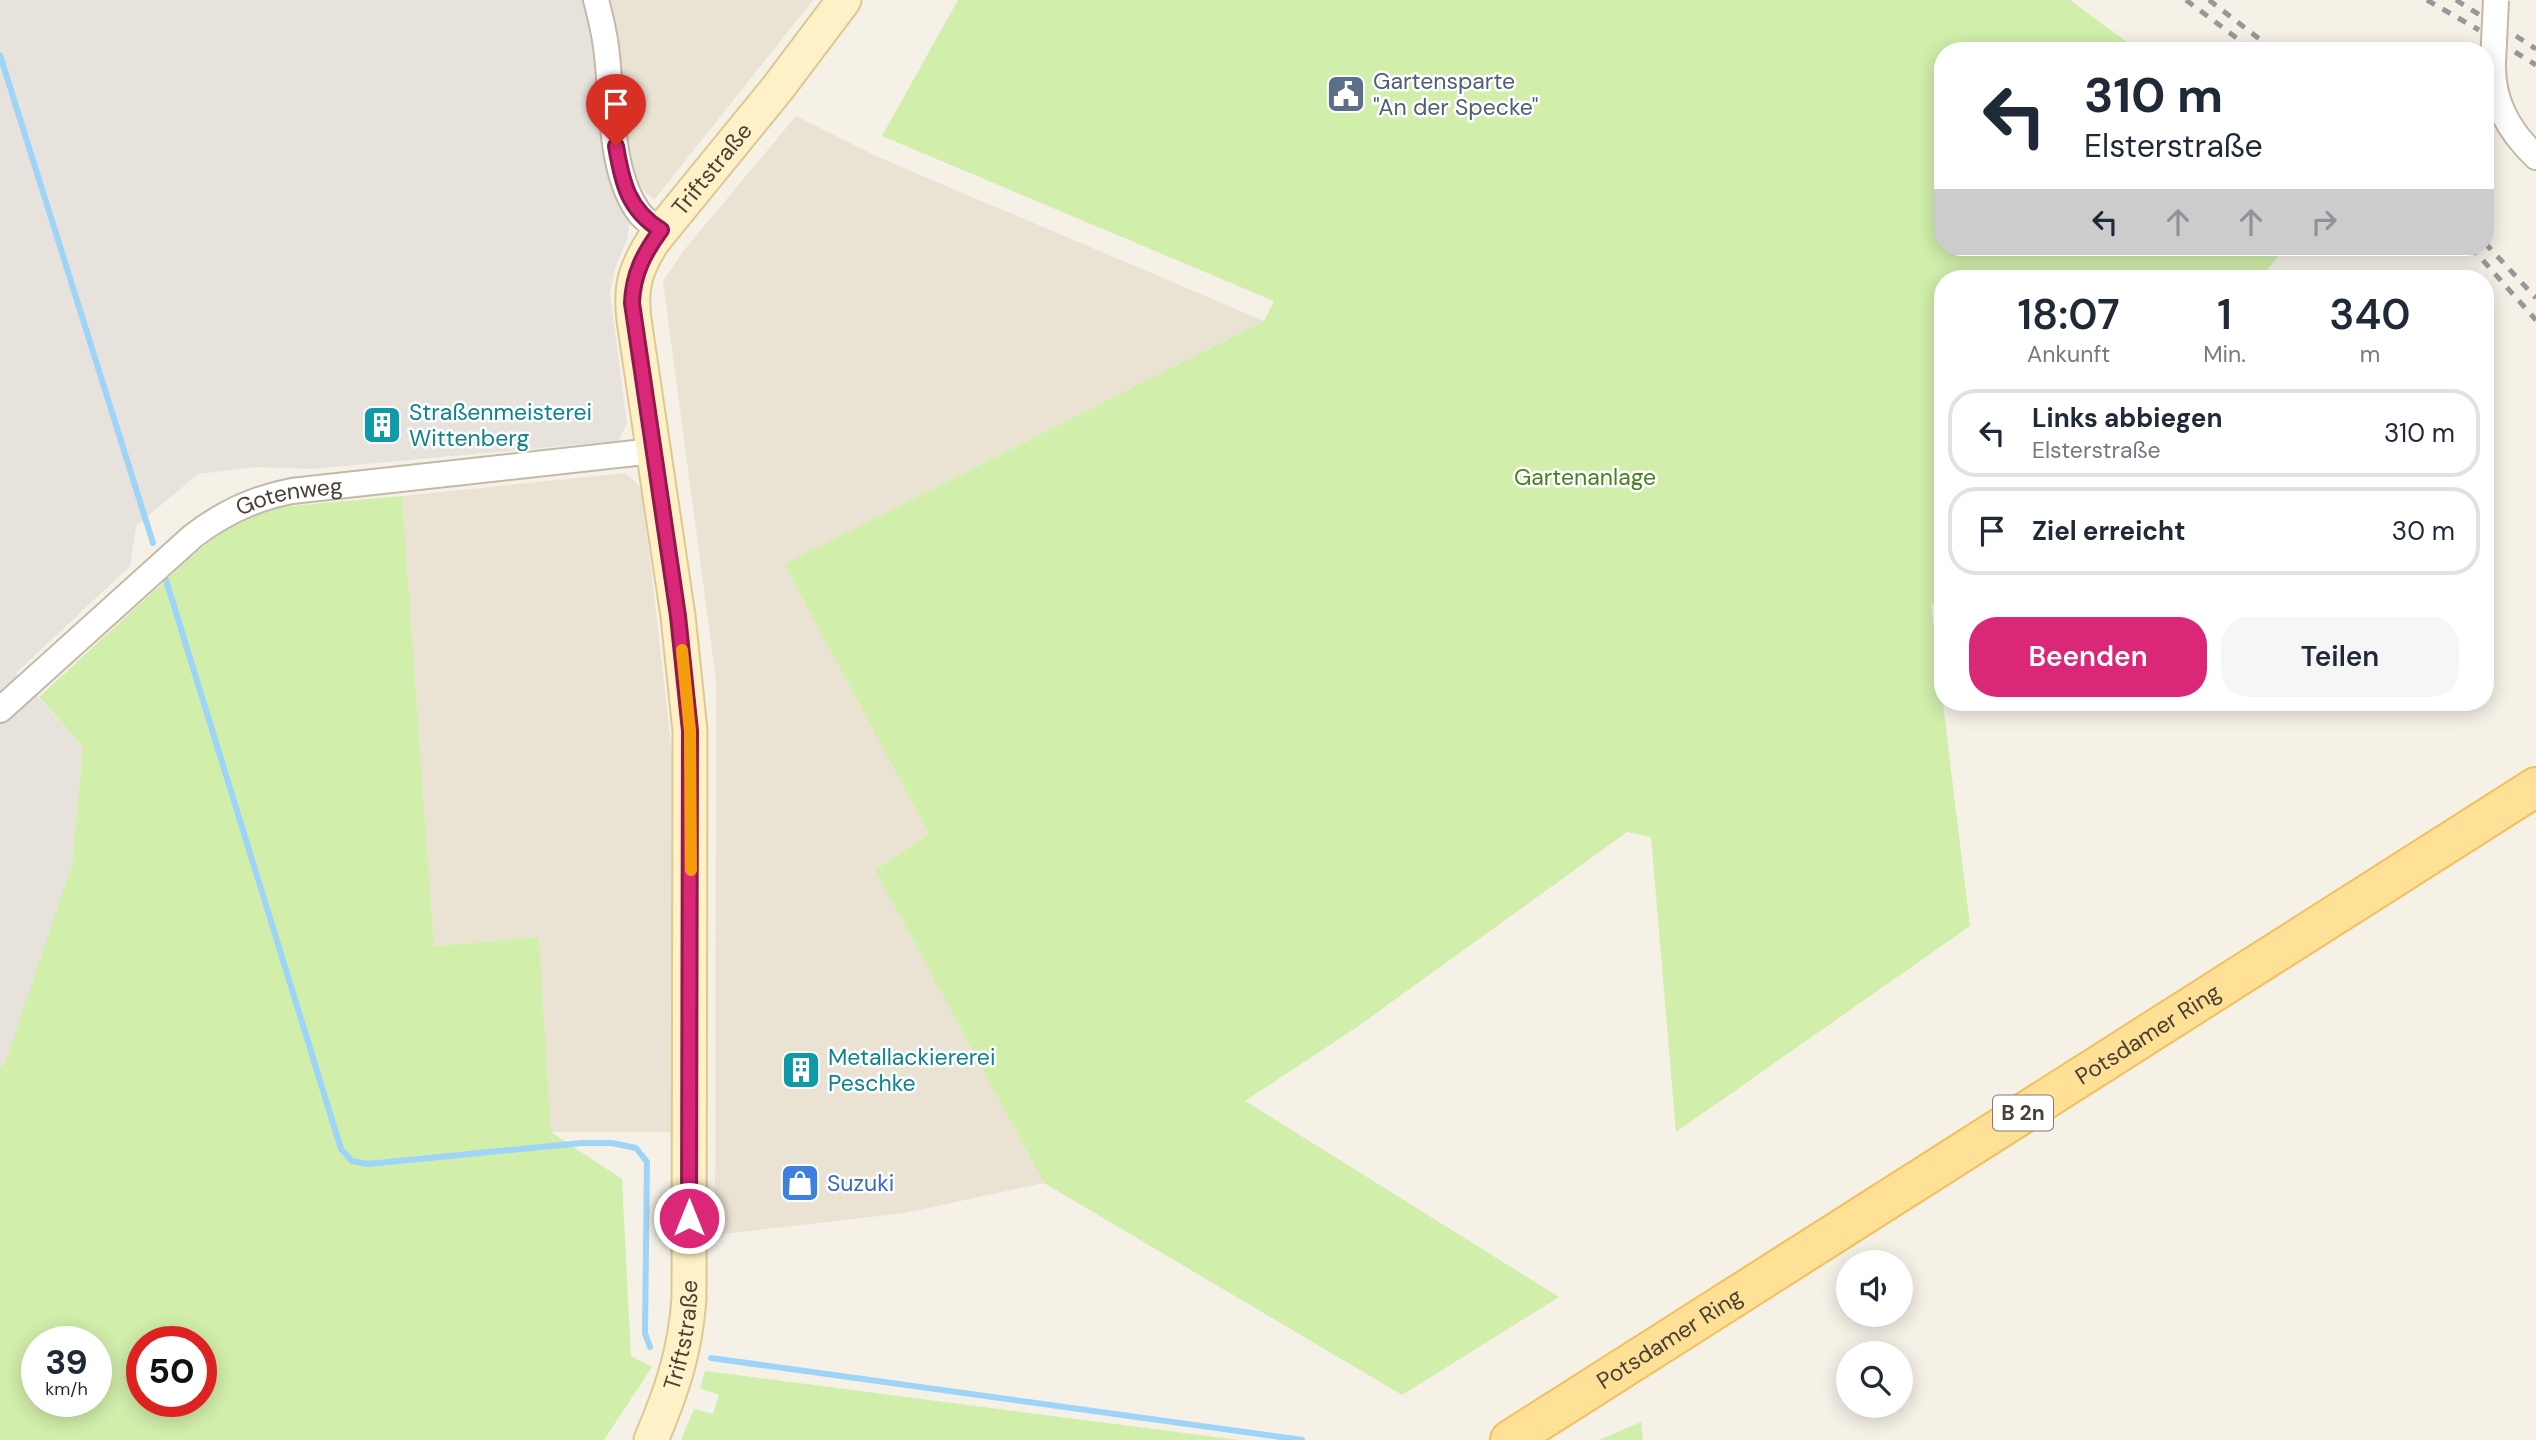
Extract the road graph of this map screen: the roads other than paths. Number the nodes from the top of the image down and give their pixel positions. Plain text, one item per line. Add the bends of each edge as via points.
1 (596, 0) edge
2 (845, 0) edge
3 (2496, 0) edge
4 (2494, 42) edge
5 (2494, 88) edge
6 (2536, 157) edge
7 (661, 230) junction
8 (653, 452) junction
9 (0, 710) edge
10 (2536, 787) edge
11 (651, 1440) edge
12 (1510, 1440) edge

1 - 7 street via 620,166 639,213
2 - 7 main road, Triftstraße
3 - 4 street, bridge
5 - 6 street, bridge via 2504,118
7 - 8 main road, Triftstraße via 640,264 632,289
8 - 9 street, Gotenweg via 292,491 256,500 222,515 193,536
8 - 11 main road, Triftstraße via 686,682 691,779 689,1299 680,1366
10 - 12 main road, Potsdamer Ring / B 2n

